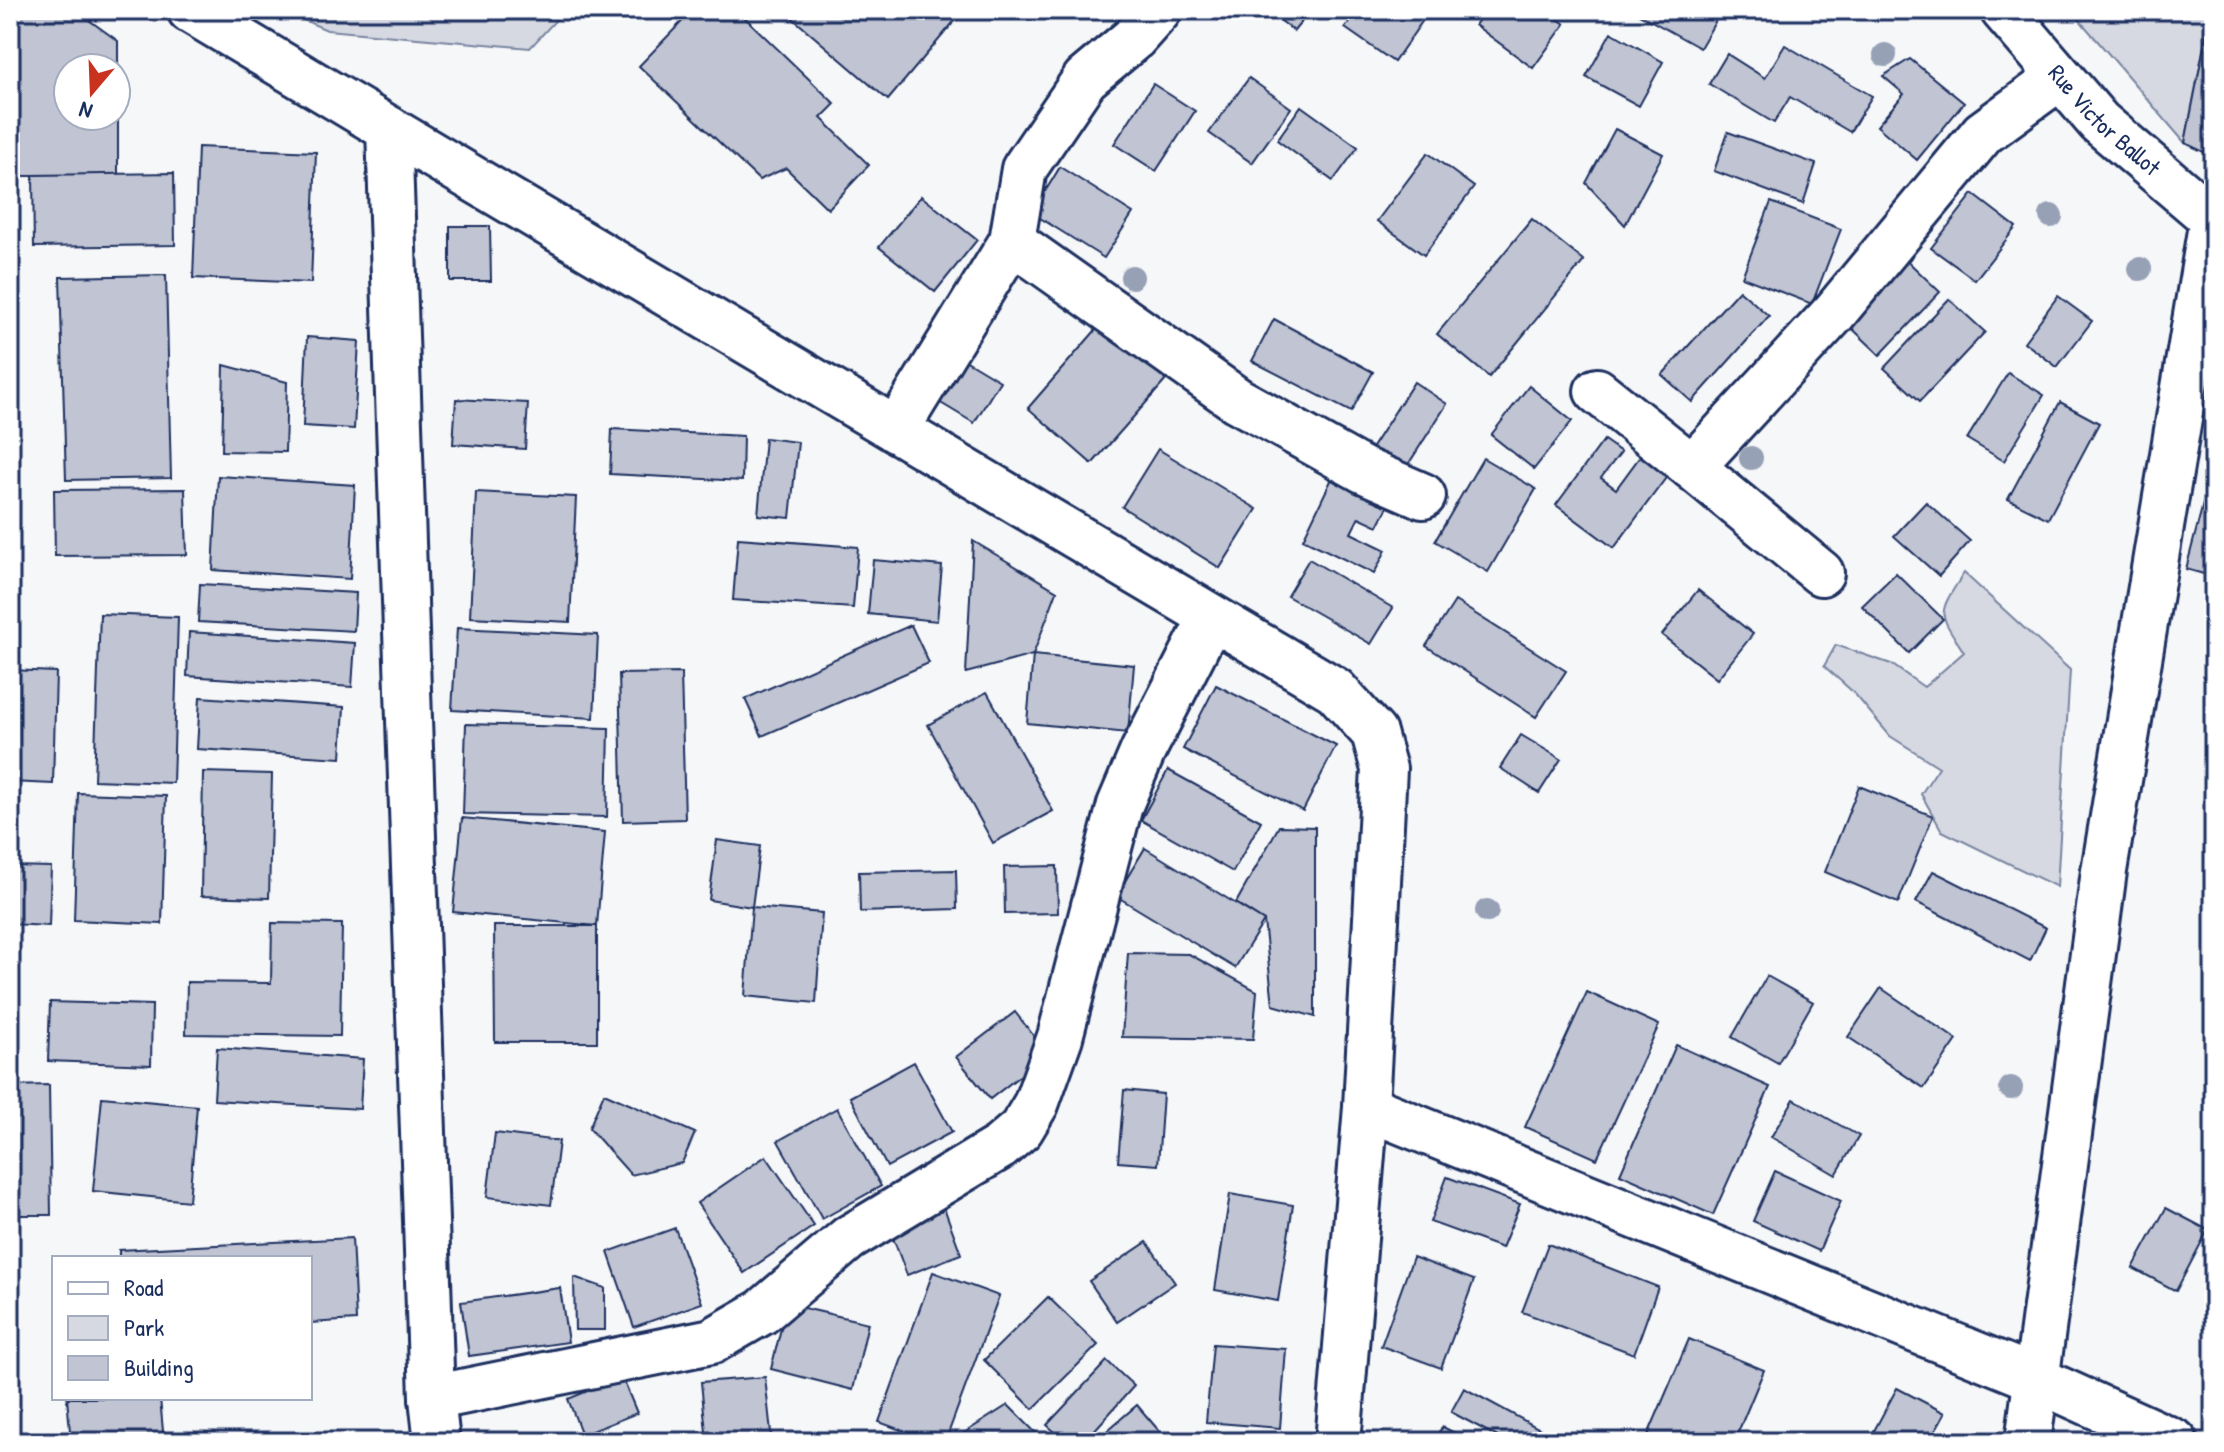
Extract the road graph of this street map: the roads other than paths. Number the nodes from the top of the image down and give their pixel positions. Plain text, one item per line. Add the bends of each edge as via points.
1 (190, 10) edge
2 (1159, 10) edge
3 (2003, 10) edge
4 (2060, 77) junction
5 (389, 129) junction
6 (2213, 219) edge
7 (1012, 241) junction
8 (1597, 391) dead end
9 (896, 430) junction
10 (1692, 467) junction
11 (1423, 496) dead end
12 (1821, 573) dead end
13 (1211, 618) junction
14 (1366, 1107) junction
15 (2034, 1378) junction
16 (432, 1398) junction
17 (437, 1442) edge
18 (1338, 1442) edge
19 (2028, 1442) edge
20 (2175, 1442) edge

1 - 5 street
2 - 7 street via 1085,79 1024,169
3 - 4 street, Rue Victor Ballot
4 - 6 street, Rue Victor Ballot via 2099,122
4 - 10 street via 1983,133 1834,313
5 - 9 street
5 - 16 street
6 - 15 street via 2104,871
7 - 9 street
7 - 11 street via 1237,400 1363,470
8 - 10 street
9 - 13 street
10 - 12 street
13 - 14 street via 1335,690 1374,733 1384,769
13 - 16 street via 1120,805 1060,1037 1036,1104 1021,1129 849,1238 762,1312 712,1341
14 - 15 street
14 - 18 street
15 - 19 street
15 - 20 street
16 - 17 street

